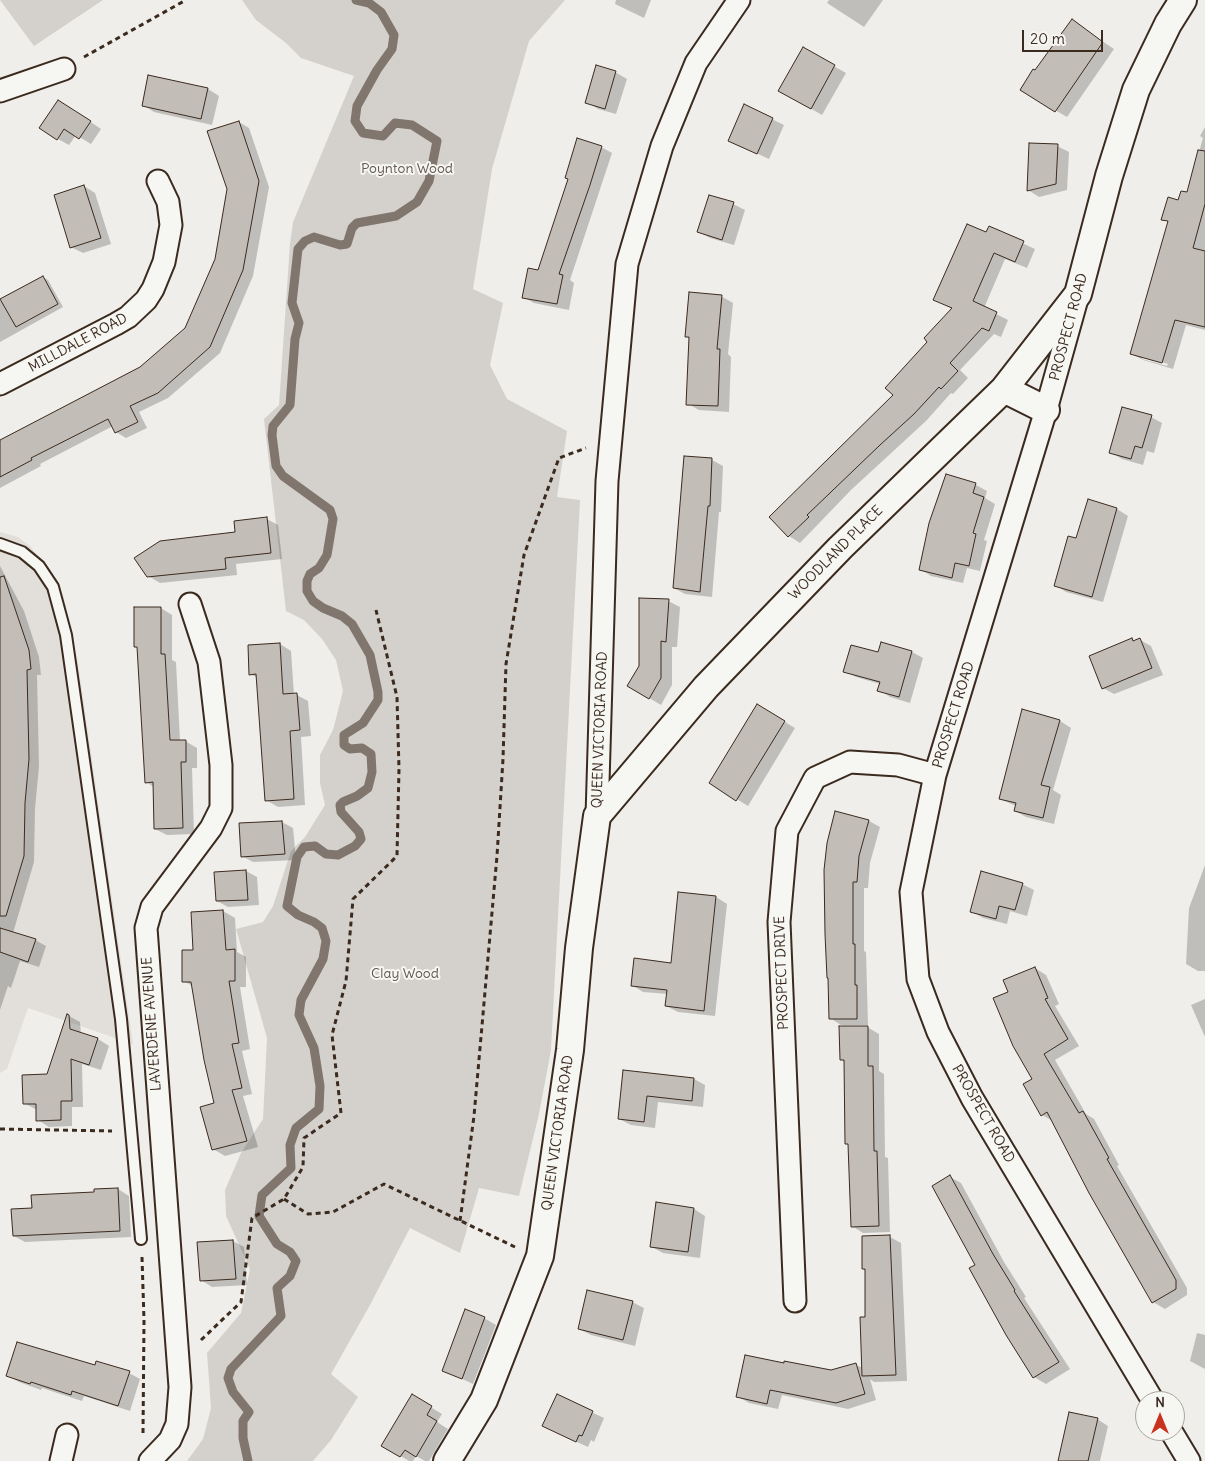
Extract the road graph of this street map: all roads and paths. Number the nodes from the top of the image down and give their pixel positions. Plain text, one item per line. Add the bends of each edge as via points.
1 (186, 0) edge
2 (738, 0) edge
3 (1183, 0) edge
4 (64, 69) joint
5 (0, 91) edge
6 (158, 181) dead end
7 (1078, 294) junction
8 (0, 384) edge
9 (1004, 389) junction
10 (1046, 410) junction
11 (611, 438) junction
12 (0, 544) edge
13 (190, 604) dead end
14 (376, 610) dead end
15 (935, 775) junction
16 (597, 816) junction
17 (0, 1130) edge
18 (131, 1132) junction
19 (284, 1199) junction
20 (460, 1221) junction
21 (141, 1239) joint
22 (539, 1258) junction
23 (795, 1301) dead end
24 (178, 1355) junction
25 (1147, 1391) edge
26 (67, 1435) dead end
27 (1177, 1441) edge
28 (146, 1452) edge
29 (61, 1461) edge
30 (447, 1461) edge
31 (1189, 1461) edge

1 - 4 path
2 - 11 street, QUEEN VICTORIA ROAD via 696,63 662,146 627,264
3 - 7 street, PROSPECT ROAD via 1136,90
4 - 5 street
6 - 8 street, MILLDALE ROAD via 168,202 171,226 162,269 146,300 116,324
7 - 9 street, WOODLAND PLACE
7 - 10 street, PROSPECT ROAD
9 - 10 street
9 - 16 street, WOODLAND PLACE via 840,548 706,687
10 - 15 street, PROSPECT ROAD
11 - 16 street, QUEEN VICTORIA ROAD
11 - 20 path via 559,458 524,555 506,664 497,856 474,1116
12 - 18 lane via 22,552 39,566 53,587 66,635 121,1019
13 - 24 street, LAVERDENE AVENUE via 209,662 221,765 221,808 211,828 152,907 146,928
14 - 19 path via 397,697 398,856 353,899 346,981 332,1035 341,1113 304,1138 303,1167
15 - 23 street, PROSPECT DRIVE via 898,765 850,762 815,778 787,831 779,922
15 - 25 street, PROSPECT ROAD via 911,892 918,979 938,1032 972,1098
16 - 22 street, QUEEN VICTORIA ROAD via 579,948 570,1050
17 - 18 path
18 - 21 lane
19 - 20 path via 308,1214 333,1212 384,1184
19 - 24 path via 252,1218 241,1302 201,1340
20 - 22 path
21 - 28 path
22 - 30 street, QUEEN VICTORIA ROAD via 484,1400
24 - 28 street, LAVERDENE AVENUE via 177,1424 170,1440
26 - 29 street
27 - 31 street

